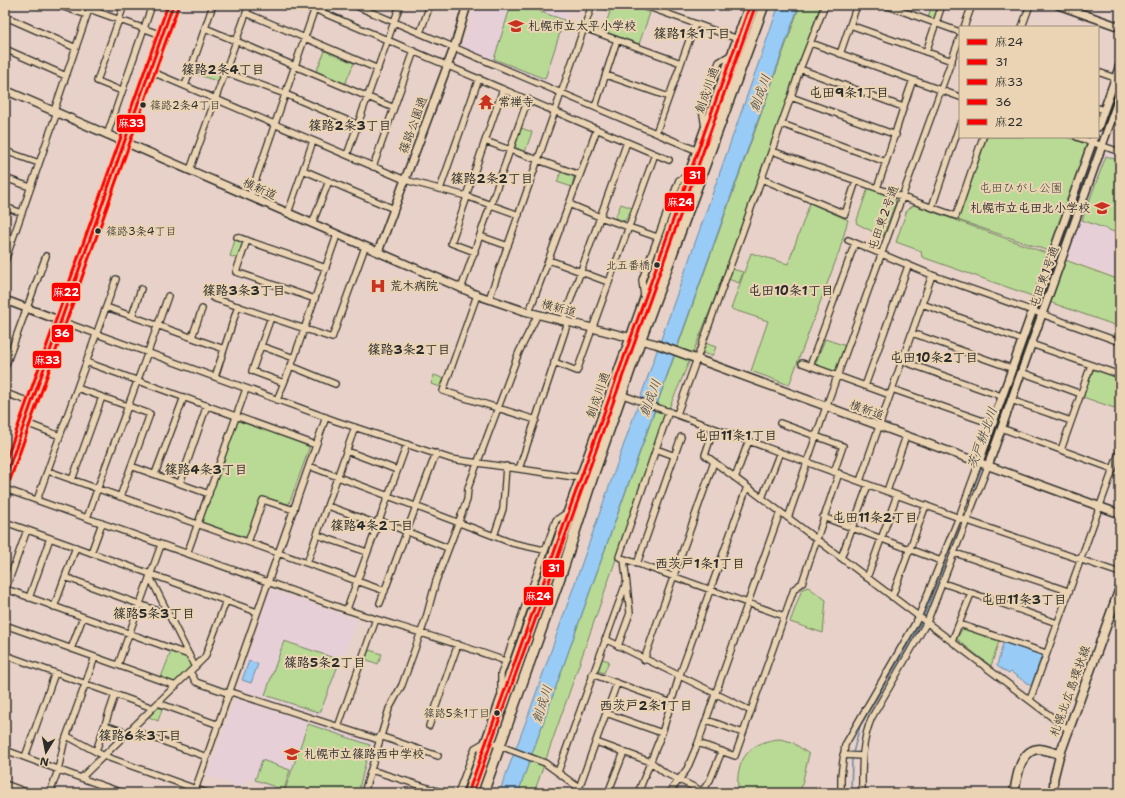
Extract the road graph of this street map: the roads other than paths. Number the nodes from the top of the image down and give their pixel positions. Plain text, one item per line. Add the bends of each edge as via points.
1 (58, 5) edge
2 (124, 5) edge
3 (152, 5) edge
4 (173, 5) edge
5 (213, 5) edge
6 (249, 5) edge
7 (305, 5) edge
8 (354, 5) edge
9 (400, 5) edge
10 (430, 5) edge
11 (468, 5) edge
12 (592, 5) edge
13 (643, 5) edge
14 (750, 5) edge
15 (764, 5) edge
16 (825, 5) edge
17 (857, 5) edge
18 (886, 5) edge
19 (942, 5) edge
20 (972, 5) edge
21 (1030, 5) edge
22 (1058, 5) edge
23 (90, 7) edge
24 (315, 7) edge
25 (246, 13) junction
26 (87, 15) junction
27 (5, 20) edge
28 (119, 20) junction
29 (394, 22) junction
30 (936, 23) junction
31 (695, 24) junction
32 (850, 25) junction
33 (964, 26) edge
34 (1022, 26) edge
35 (1120, 27) edge
36 (144, 28) junction
37 (205, 28) junction
38 (584, 28) junction
39 (959, 32) edge
40 (420, 33) junction
41 (162, 35) junction
42 (304, 38) junction
43 (738, 39) junction
44 (388, 40) junction
45 (618, 40) junction
46 (959, 40) edge
47 (236, 41) junction
48 (811, 43) junction
49 (76, 48) junction
50 (454, 48) junction
51 (5, 49) edge
52 (414, 51) junction
53 (926, 52) junction
54 (840, 54) junction
55 (952, 61) junction
56 (681, 63) junction
57 (448, 65) junction
58 (1120, 65) edge
59 (294, 66) junction
60 (378, 69) junction
61 (800, 69) junction
62 (150, 71) junction
63 (225, 72) junction
64 (1099, 72) edge
65 (606, 75) junction
66 (66, 76) junction
67 (479, 78) junction
68 (1115, 78) junction
69 (913, 80) junction
70 (185, 86) junction
71 (503, 89) junction
72 (5, 90) edge
73 (941, 90) junction
74 (122, 91) junction
75 (562, 93) junction
76 (285, 94) junction
77 (1120, 95) edge
78 (959, 96) edge
79 (368, 97) junction
80 (791, 97) junction
81 (669, 98) junction
82 (216, 99) junction
83 (528, 100) junction
84 (595, 107) junction
85 (903, 107) junction
86 (394, 108) junction
87 (1101, 109) edge
88 (555, 111) junction
89 (56, 112) junction
90 (1099, 121) edge
91 (274, 124) junction
92 (782, 124) junction
93 (358, 125) junction
94 (959, 127) edge
95 (597, 129) junction
96 (656, 133) junction
97 (108, 135) junction
98 (896, 135) junction
99 (983, 138) edge
100 (1080, 138) edge
101 (313, 141) junction
102 (485, 141) junction
103 (124, 142) junction
104 (627, 142) junction
105 (1097, 143) edge
106 (510, 150) junction
107 (5, 151) edge
108 (698, 151) junction
109 (772, 151) junction
110 (1120, 152) edge
111 (655, 154) junction
112 (347, 155) junction
113 (538, 160) junction
114 (669, 160) dead end
115 (886, 162) junction
116 (39, 163) junction
117 (373, 166) junction
118 (190, 170) junction
119 (303, 170) junction
120 (690, 174) junction
121 (580, 175) junction
122 (5, 178) edge
123 (762, 179) junction
124 (405, 180) junction
125 (856, 180) junction
126 (329, 181) junction
127 (30, 187) junction
128 (877, 188) junction
129 (440, 190) junction
130 (250, 196) junction
131 (466, 196) junction
132 (902, 197) junction
133 (569, 204) junction
134 (491, 205) junction
135 (5, 207) edge
136 (932, 207) junction
137 (394, 209) junction
138 (22, 213) junction
139 (288, 213) junction
140 (518, 215) junction
141 (600, 217) junction
142 (312, 224) junction
143 (628, 228) junction
144 (337, 235) junction
145 (480, 236) junction
146 (237, 237) dead end
147 (657, 237) junction
148 (247, 240) junction
149 (848, 240) dead end
150 (855, 243) junction
151 (508, 246) junction
152 (365, 247) junction
153 (378, 252) junction
154 (475, 252) junction
155 (881, 255) junction
156 (46, 256) dead end
157 (548, 260) junction
158 (5, 261) edge
159 (908, 266) junction
160 (326, 268) junction
161 (581, 271) junction
162 (932, 275) junction
163 (116, 279) dead end
164 (608, 282) junction
165 (141, 288) dead end
166 (461, 289) junction
167 (477, 295) junction
168 (168, 296) dead end
169 (213, 298) dead end
170 (315, 299) junction
171 (5, 300) edge
172 (489, 300) junction
173 (644, 301) junction
174 (922, 304) junction
175 (238, 306) junction
176 (106, 307) junction
177 (25, 308) junction
178 (202, 309) dead end
179 (529, 312) junction
180 (1037, 312) junction
181 (538, 314) junction
182 (132, 316) junction
183 (271, 317) junction
184 (61, 321) junction
185 (565, 321) junction
186 (158, 325) junction
187 (304, 328) junction
188 (593, 328) junction
189 (912, 333) junction
190 (96, 335) junction
191 (192, 337) junction
192 (631, 337) junction
193 (641, 340) junction
194 (1022, 340) junction
195 (1120, 342) edge
196 (1031, 344) junction
197 (261, 346) junction
198 (224, 348) junction
199 (148, 353) junction
200 (294, 358) junction
201 (696, 359) junction
202 (902, 361) junction
203 (86, 362) junction
204 (554, 362) junction
205 (802, 363) dead end
206 (1091, 365) junction
207 (291, 366) junction
208 (810, 366) junction
209 (5, 367) edge
210 (1011, 368) junction
211 (1021, 372) junction
212 (1120, 375) edge
213 (837, 376) junction
214 (215, 377) junction
215 (137, 380) junction
216 (284, 383) junction
217 (335, 384) dead end
218 (865, 386) junction
219 (77, 388) junction
220 (246, 389) junction
221 (612, 391) junction
222 (891, 392) junction
223 (5, 393) edge
224 (1081, 394) junction
225 (622, 395) junction
226 (1001, 396) junction
227 (102, 397) junction
228 (184, 397) junction
229 (277, 400) junction
230 (1011, 400) junction
231 (33, 403) junction
232 (207, 405) junction
233 (127, 406) junction
234 (826, 407) junction
235 (498, 408) junction
236 (669, 412) junction
237 (677, 414) junction
238 (236, 416) junction
239 (326, 417) junction
240 (536, 420) junction
241 (1071, 421) junction
242 (26, 423) junction
243 (780, 423) dead end
244 (992, 424) junction
245 (879, 426) junction
246 (355, 428) junction
247 (714, 428) junction
248 (1001, 428) junction
249 (60, 436) junction
250 (816, 436) junction
251 (906, 436) junction
252 (681, 437) dead end
253 (749, 440) junction
254 (407, 444) junction
255 (316, 445) junction
256 (656, 449) junction
257 (1062, 450) junction
258 (1120, 450) edge
259 (347, 451) junction
260 (780, 452) junction
261 (436, 454) junction
262 (675, 456) junction
263 (478, 462) junction
264 (714, 462) junction
265 (807, 462) junction
266 (983, 464) junction
267 (132, 466) junction
268 (309, 466) junction
269 (506, 466) junction
270 (519, 469) junction
271 (1113, 469) junction
272 (397, 470) junction
273 (48, 471) junction
274 (836, 472) junction
275 (155, 474) junction
276 (338, 477) junction
277 (5, 478) edge
278 (581, 478) junction
279 (735, 478) junction
280 (72, 480) junction
281 (591, 481) junction
282 (860, 481) junction
283 (180, 483) junction
284 (868, 485) junction
285 (747, 487) junction
286 (5, 489) edge
287 (97, 489) junction
288 (887, 491) junction
289 (209, 494) junction
290 (897, 495) junction
291 (388, 496) junction
292 (120, 497) junction
293 (762, 498) junction
294 (37, 500) junction
295 (926, 505) junction
296 (328, 506) junction
297 (416, 506) junction
298 (1099, 507) junction
299 (294, 510) junction
300 (569, 511) junction
301 (780, 512) junction
302 (1120, 514) edge
303 (823, 517) junction
304 (87, 518) junction
305 (788, 518) junction
306 (963, 519) junction
307 (5, 522) edge
308 (378, 522) junction
309 (102, 523) junction
310 (458, 523) junction
311 (198, 524) junction
312 (852, 528) junction
313 (27, 530) junction
314 (407, 531) junction
315 (317, 535) junction
316 (494, 536) junction
317 (50, 538) junction
318 (815, 539) junction
319 (881, 539) junction
320 (248, 542) junction
321 (161, 545) junction
322 (76, 548) junction
323 (448, 548) junction
324 (544, 550) junction
325 (910, 550) junction
326 (367, 552) junction
327 (91, 553) junction
328 (278, 553) junction
329 (955, 553) junction
330 (187, 554) junction
331 (841, 558) junction
332 (624, 559) junction
333 (1080, 559) junction
334 (941, 561) junction
335 (307, 563) junction
336 (550, 564) junction
337 (637, 564) junction
338 (563, 569) junction
339 (1120, 573) edge
340 (150, 576) junction
341 (65, 577) junction
342 (674, 577) junction
343 (867, 578) junction
344 (357, 581) junction
345 (268, 583) junction
346 (626, 583) junction
347 (943, 583) junction
348 (1120, 588) edge
349 (5, 590) edge
350 (711, 590) junction
351 (385, 591) junction
352 (1068, 591) junction
353 (971, 594) junction
354 (892, 597) junction
355 (29, 598) junction
356 (226, 601) junction
357 (380, 603) dead end
358 (747, 603) junction
359 (140, 605) junction
360 (54, 607) junction
361 (347, 609) junction
362 (257, 612) junction
363 (169, 616) junction
364 (784, 616) junction
365 (83, 617) junction
366 (376, 619) junction
367 (923, 619) junction
368 (1057, 623) junction
369 (959, 624) junction
370 (5, 625) edge
371 (421, 632) junction
372 (129, 634) junction
373 (605, 639) junction
374 (952, 641) junction
375 (458, 644) junction
376 (618, 646) junction
377 (72, 649) junction
378 (1046, 653) junction
379 (5, 655) edge
380 (189, 655) junction
381 (95, 657) junction
382 (644, 660) junction
383 (505, 661) junction
384 (118, 665) junction
385 (195, 667) junction
386 (190, 672) junction
387 (55, 673) junction
388 (592, 674) junction
389 (679, 676) junction
390 (887, 681) junction
391 (617, 683) junction
392 (85, 684) junction
393 (176, 686) junction
394 (230, 693) junction
395 (715, 694) junction
396 (115, 695) junction
397 (502, 699) junction
398 (1030, 700) junction
399 (158, 703) junction
400 (672, 703) junction
401 (153, 708) junction
402 (751, 711) junction
403 (606, 713) junction
404 (707, 720) junction
405 (105, 725) junction
406 (219, 725) junction
407 (429, 726) dead end
408 (338, 727) junction
409 (1069, 730) junction
410 (129, 731) junction
411 (662, 733) junction
412 (743, 733) junction
413 (67, 736) junction
414 (380, 738) junction
415 (487, 742) junction
416 (596, 742) junction
417 (698, 743) junction
418 (503, 747) junction
419 (5, 750) edge
420 (96, 751) junction
421 (722, 751) junction
422 (624, 752) junction
423 (1060, 754) junction
424 (843, 755) junction
425 (856, 755) junction
426 (104, 756) junction
427 (438, 756) dead end
428 (207, 757) junction
429 (25, 758) junction
430 (651, 762) junction
431 (58, 770) junction
432 (371, 770) junction
433 (558, 772) junction
434 (81, 778) junction
435 (678, 780) junction
436 (5, 784) edge
437 (579, 788) junction
438 (195, 791) edge
439 (702, 792) edge
440 (29, 793) edge
441 (50, 793) edge
442 (123, 793) edge
443 (207, 793) edge
444 (364, 793) edge
445 (444, 793) edge
446 (458, 793) edge
447 (468, 793) edge
448 (482, 793) edge
449 (586, 793) edge
450 (608, 793) edge
451 (638, 793) edge
452 (669, 793) edge
453 (840, 793) edge
454 (862, 793) edge
455 (1014, 793) edge
456 (1053, 793) edge

1 - 26 street
2 - 28 street
3 - 36 street
4 - 41 main road
5 - 37 street
6 - 25 street
7 - 24 street
8 - 29 street
9 - 29 street
10 - 40 street
11 - 50 street, 篠路公園通
12 - 38 street
13 - 31 street
14 - 43 highway, 創成川通
15 - 193 highway, 創成川通
16 - 48 street
17 - 32 street
18 - 30 street
19 - 30 street
20 - 33 street
21 - 34 street
22 - 35 street
23 - 26 street
23 - 28 street
24 - 42 street
24 - 44 street
25 - 42 street
25 - 47 street
26 - 49 street
27 - 49 street via 6,17
28 - 36 street
28 - 74 street via 97,81
29 - 40 street
29 - 44 street
30 - 39 street
30 - 53 street
31 - 43 street
31 - 56 street
32 - 53 street
32 - 54 street
36 - 41 street
36 - 74 street
37 - 47 street
37 - 70 street
38 - 45 street
38 - 75 street
40 - 50 street
41 - 62 main road
42 - 59 street
42 - 60 street
43 - 108 highway, 創成川通
44 - 52 street
44 - 60 street
45 - 56 street
45 - 65 street
46 - 55 street, 屯田東2号通
47 - 59 street
47 - 63 street
48 - 54 street
48 - 61 street
49 - 66 street
50 - 57 street, 篠路公園通
50 - 75 street
51 - 66 street
52 - 57 street
52 - 86 street
53 - 55 street
54 - 69 street
55 - 73 street, 屯田東2号通
56 - 81 street
57 - 67 street
57 - 124 street, 篠路公園通
58 - 68 street
59 - 76 street
59 - 79 street
60 - 79 street
61 - 80 street
61 - 85 street
62 - 70 street
62 - 103 main road
63 - 76 street
63 - 82 street
64 - 68 street
65 - 81 street
65 - 84 street
66 - 89 street
67 - 71 street
67 - 129 street
68 - 87 street
69 - 73 street
69 - 85 street
70 - 82 street
71 - 83 street
71 - 102 street
72 - 89 street, 横新道
73 - 78 street
73 - 132 street, 屯田東2号通
74 - 97 street
75 - 84 street
75 - 88 street
76 - 91 street
76 - 93 street
77 - 105 street, 屯田東1号通
79 - 86 street
79 - 93 street
80 - 92 street
80 - 98 street
81 - 96 street
82 - 91 street
82 - 118 street
83 - 88 street
83 - 106 street
84 - 96 street
85 - 98 street
86 - 117 street
87 - 90 street
88 - 95 street
88 - 113 street
89 - 97 street, 横新道
89 - 116 street
91 - 101 street
91 - 130 street
92 - 109 street
92 - 115 street
93 - 112 street
94 - 136 street
95 - 104 street
95 - 121 street
96 - 108 street
97 - 103 street, 横新道
98 - 115 street
99 - 136 street via 956,216
100 - 105 street
101 - 112 street
101 - 119 street
102 - 106 street
102 - 131 street
103 - 118 street, 横新道
103 - 184 main road
104 - 111 street
104 - 141 street
105 - 110 street
105 - 180 street, 屯田東1号通
105 - 180 street, 屯田東1号通
106 - 113 street
106 - 134 street
107 - 116 street
108 - 120 highway, 創成川通
109 - 123 street
109 - 125 street
111 - 114 street
111 - 143 street
112 - 117 street
113 - 121 street
113 - 140 street
115 - 128 street
116 - 127 street
117 - 124 street
118 - 130 street, 横新道
119 - 126 street
119 - 139 street
120 - 147 street via 679,180
120 - 173 highway, 創成川通
121 - 133 street
122 - 127 street
123 - 125 street via 845,214
123 - 201 street
124 - 129 street
124 - 137 street, 篠路公園通
125 - 128 street
126 - 137 street
126 - 142 street
127 - 138 street
128 - 132 street
129 - 131 street
130 - 139 street, 横新道
131 - 134 street
131 - 154 street via 451,242
132 - 136 street
132 - 155 street, 屯田東2号通
133 - 141 street
133 - 157 street
134 - 140 street
134 - 145 street
135 - 138 street
137 - 153 street, 篠路公園通
138 - 158 street
139 - 142 street, 横新道
140 - 151 street
141 - 143 street
141 - 161 street
142 - 144 street, 横新道
143 - 147 street
143 - 164 street
144 - 152 street, 横新道
144 - 160 street
145 - 151 street
145 - 154 street
146 - 148 street
147 - 173 street via 642,280
148 - 160 street
148 - 170 street via 236,272
149 - 150 street
150 - 155 street
150 - 208 street
151 - 172 street
152 - 153 street, 横新道
152 - 187 street via 332,338
153 - 166 street, 横新道
154 - 166 street
155 - 159 street
155 - 213 street, 屯田東2号通
156 - 177 street
157 - 161 street
157 - 179 street
159 - 162 street
159 - 218 street
160 - 170 street
161 - 164 street
161 - 185 street
162 - 174 street
162 - 180 street
163 - 176 street
164 - 188 street
165 - 182 street
166 - 167 street, 横新道
167 - 172 street, 横新道
167 - 235 street via 443,391
168 - 186 street
169 - 175 street
170 - 187 street
171 - 177 street
172 - 179 street, 横新道
173 - 192 highway, 創成川通
174 - 189 street
174 - 194 street
175 - 183 street
175 - 198 street
176 - 182 street
176 - 190 street
177 - 184 street
177 - 209 street
178 - 191 street
179 - 181 street, 横新道
180 - 194 street, 屯田東1号通
180 - 195 street
180 - 196 street, 屯田東1号通
181 - 185 street, 横新道
181 - 235 street via 519,352
182 - 186 street
183 - 187 street
183 - 197 street
184 - 190 street
184 - 231 main road
185 - 188 street, 横新道
185 - 204 street
186 - 191 street
186 - 199 street
187 - 200 street
188 - 192 street, 横新道
188 - 204 street via 577,371
189 - 202 street
189 - 210 street
190 - 199 street
190 - 203 street
191 - 198 street
192 - 193 street, 横新道
192 - 221 highway, 創成川通
193 - 201 street, 横新道
193 - 225 highway, 創成川通
194 - 210 street, 屯田東1号通
196 - 206 street
196 - 211 street, 屯田東1号通
197 - 200 street
197 - 216 street via 252,371
198 - 214 street
199 - 214 street
199 - 215 street
200 - 207 street
201 - 234 street, 横新道
201 - 237 street
202 - 222 street
202 - 226 street
203 - 215 street
203 - 219 street
204 - 240 street
205 - 208 street
206 - 212 street
206 - 224 street
207 - 216 street
207 - 217 street
208 - 213 street
210 - 226 street, 屯田東1号通
211 - 224 street
211 - 230 street, 屯田東1号通
213 - 218 street
213 - 234 street, 屯田東2号通
214 - 220 street
215 - 228 street
215 - 233 street
216 - 229 street
218 - 222 street
219 - 227 street
219 - 249 street
220 - 229 street
220 - 238 street
221 - 225 street
221 - 278 highway, 創成川通
222 - 244 street
222 - 245 street
223 - 231 street
224 - 241 street
225 - 236 street
225 - 281 highway, 創成川通
226 - 244 street, 屯田東1号通
227 - 233 street
227 - 280 street
228 - 232 street
228 - 275 street
229 - 239 street
230 - 241 street
230 - 248 street, 屯田東1号通
231 - 242 main road
232 - 238 street
232 - 283 street
233 - 267 street via 150,414
233 - 287 street
234 - 245 street, 横新道
234 - 250 street, 屯田東2号通
235 - 240 street
235 - 263 street
236 - 237 street
236 - 256 street
237 - 247 street
238 - 255 street
238 - 289 street
239 - 246 street
239 - 255 street
240 - 270 street
241 - 257 street
242 - 249 street
242 - 277 main road
243 - 250 street
244 - 266 street, 屯田東1号通
245 - 251 street, 横新道
245 - 282 street
246 - 254 street
246 - 259 street
247 - 253 street
247 - 264 street via 705,455
248 - 257 street
248 - 266 street, 屯田東1号通
249 - 273 street
250 - 265 street, 屯田東2号通
250 - 274 street via 843,446
251 - 266 street, 横新道
251 - 288 street
252 - 262 street
253 - 260 street
253 - 279 street
254 - 261 street
254 - 272 street
255 - 268 street
256 - 262 street
256 - 332 street via 619,557
257 - 271 street
258 - 271 street
259 - 272 street
259 - 276 street
260 - 265 street
260 - 293 street
261 - 263 street
261 - 297 street
262 - 337 street
263 - 269 street
263 - 310 street
264 - 279 street
264 - 342 street
265 - 274 street
265 - 305 street, 屯田東2号通
266 - 298 street, 横新道
266 - 306 street
266 - 306 street
267 - 275 street
267 - 292 street
268 - 276 street
268 - 299 street
269 - 270 street
269 - 316 street via 503,509
270 - 278 street
271 - 298 street
272 - 291 street
273 - 280 street
273 - 294 street
274 - 282 street
274 - 303 street
275 - 283 street
276 - 291 street
276 - 296 street
278 - 281 street
278 - 300 highway, 創成川通
279 - 285 street
280 - 287 street
281 - 338 highway, 創成川通
282 - 284 street
283 - 289 street
284 - 288 street
284 - 312 street
285 - 293 street
285 - 350 street
286 - 294 street
287 - 292 street
287 - 304 street
288 - 290 street
289 - 311 street
290 - 295 street
290 - 319 street
291 - 297 street
291 - 308 street
292 - 311 street
293 - 301 street
294 - 304 street
295 - 306 street
295 - 325 street
296 - 308 street
296 - 315 street
297 - 310 street
297 - 314 street
298 - 302 street, 横新道
298 - 333 street
299 - 320 street via 263,500
299 - 328 street
300 - 324 street via 556,520
300 - 336 highway, 創成川通
301 - 305 street
301 - 358 street
303 - 312 street
303 - 318 street
304 - 309 street
305 - 318 street
306 - 329 street
306 - 333 street
306 - 334 street
307 - 313 street
308 - 314 street
308 - 326 street
309 - 321 street
309 - 327 street
310 - 316 street
310 - 323 street
311 - 320 street
311 - 330 street
312 - 319 street
312 - 331 street
313 - 317 street
313 - 349 street
314 - 323 street
314 - 351 street
315 - 326 street
315 - 335 street
316 - 324 street
317 - 322 street
317 - 355 street
318 - 331 street
318 - 364 street via 802,583 794,589
319 - 325 street
319 - 343 street
320 - 328 street
321 - 330 street
321 - 340 street
322 - 327 street
322 - 341 street
323 - 371 street
324 - 383 street
325 - 334 street
325 - 354 street
326 - 344 street
327 - 340 street
328 - 335 street
328 - 345 street
329 - 347 street
329 - 352 street
330 - 345 street
331 - 343 street
332 - 337 street
332 - 346 street
333 - 339 street
333 - 352 street
334 - 367 street
335 - 344 street
336 - 338 highway
336 - 397 highway, 創成川通
337 - 342 street
338 - 418 highway, 創成川通
340 - 356 street
340 - 359 street
340 - 363 street
341 - 359 street
341 - 360 street
342 - 350 street
342 - 382 street
343 - 354 street
344 - 351 street
344 - 361 street
345 - 361 street
345 - 362 street
346 - 373 street
346 - 376 street via 630,613
347 - 353 street
347 - 367 street
348 - 409 main road, 札幌北広島環状線
349 - 355 street
350 - 358 street
350 - 389 street
351 - 357 street
352 - 368 street
353 - 368 street
353 - 369 street
354 - 367 street
355 - 360 street
356 - 362 street
356 - 385 street via 205,657
358 - 364 street
358 - 395 street
359 - 363 street
359 - 372 street
360 - 365 street
361 - 366 street
362 - 394 street
363 - 380 street
364 - 402 street
365 - 372 street
365 - 377 street
366 - 371 street
366 - 408 street
367 - 374 street
367 - 390 street
367 - 390 street
368 - 378 street
369 - 374 street
369 - 378 street
370 - 377 street
371 - 375 street
371 - 414 street via 402,685 389,709
372 - 380 street
372 - 384 street
373 - 376 street
373 - 388 street
374 - 398 street
375 - 383 street
375 - 407 street
376 - 382 street
377 - 381 street
378 - 398 street
379 - 387 street
380 - 385 street
381 - 384 street
381 - 392 street
382 - 389 street
383 - 397 street via 501,674
384 - 393 street
385 - 386 street
386 - 393 street
386 - 394 street via 196,682
387 - 392 street
387 - 429 street
388 - 391 street
388 - 433 street
389 - 395 street
389 - 400 street
390 - 424 street via 845,745
390 - 425 street
391 - 400 street
391 - 403 street
392 - 396 street
392 - 413 street
393 - 399 street
394 - 406 street
394 - 408 street
395 - 402 street
395 - 404 street
396 - 401 street
396 - 405 street
397 - 415 highway, 創成川通
398 - 409 street
399 - 401 street
399 - 406 street
400 - 411 street
401 - 410 street
402 - 412 street
403 - 411 street
403 - 416 street
404 - 412 street
404 - 417 street
405 - 410 street
405 - 420 street
406 - 428 street
408 - 414 street
409 - 423 main road, 札幌北広島環状線
410 - 426 street
410 - 428 street
411 - 430 street
412 - 421 street via 735,756
413 - 420 street
413 - 431 street
414 - 427 street
414 - 432 street
415 - 418 street
415 - 446 street via 476,748
415 - 447 highway, 創成川通
416 - 422 street
416 - 437 street
417 - 421 street
417 - 435 street via 687,769
418 - 433 street via 538,760
418 - 448 highway, 創成川通
419 - 429 street
420 - 426 street
421 - 439 street
422 - 430 street
422 - 450 street
423 - 455 main road, 札幌北広島環状線 via 1038,749 1029,753 1022,762
423 - 456 street
424 - 425 street
424 - 453 street
425 - 454 street
426 - 434 street
426 - 438 street
428 - 438 street
429 - 431 street
430 - 435 street
430 - 451 street
431 - 434 street
431 - 441 street
432 - 444 street
432 - 445 street
433 - 437 street
434 - 442 street
435 - 439 street
435 - 452 street
436 - 440 street
437 - 449 street
438 - 443 street

